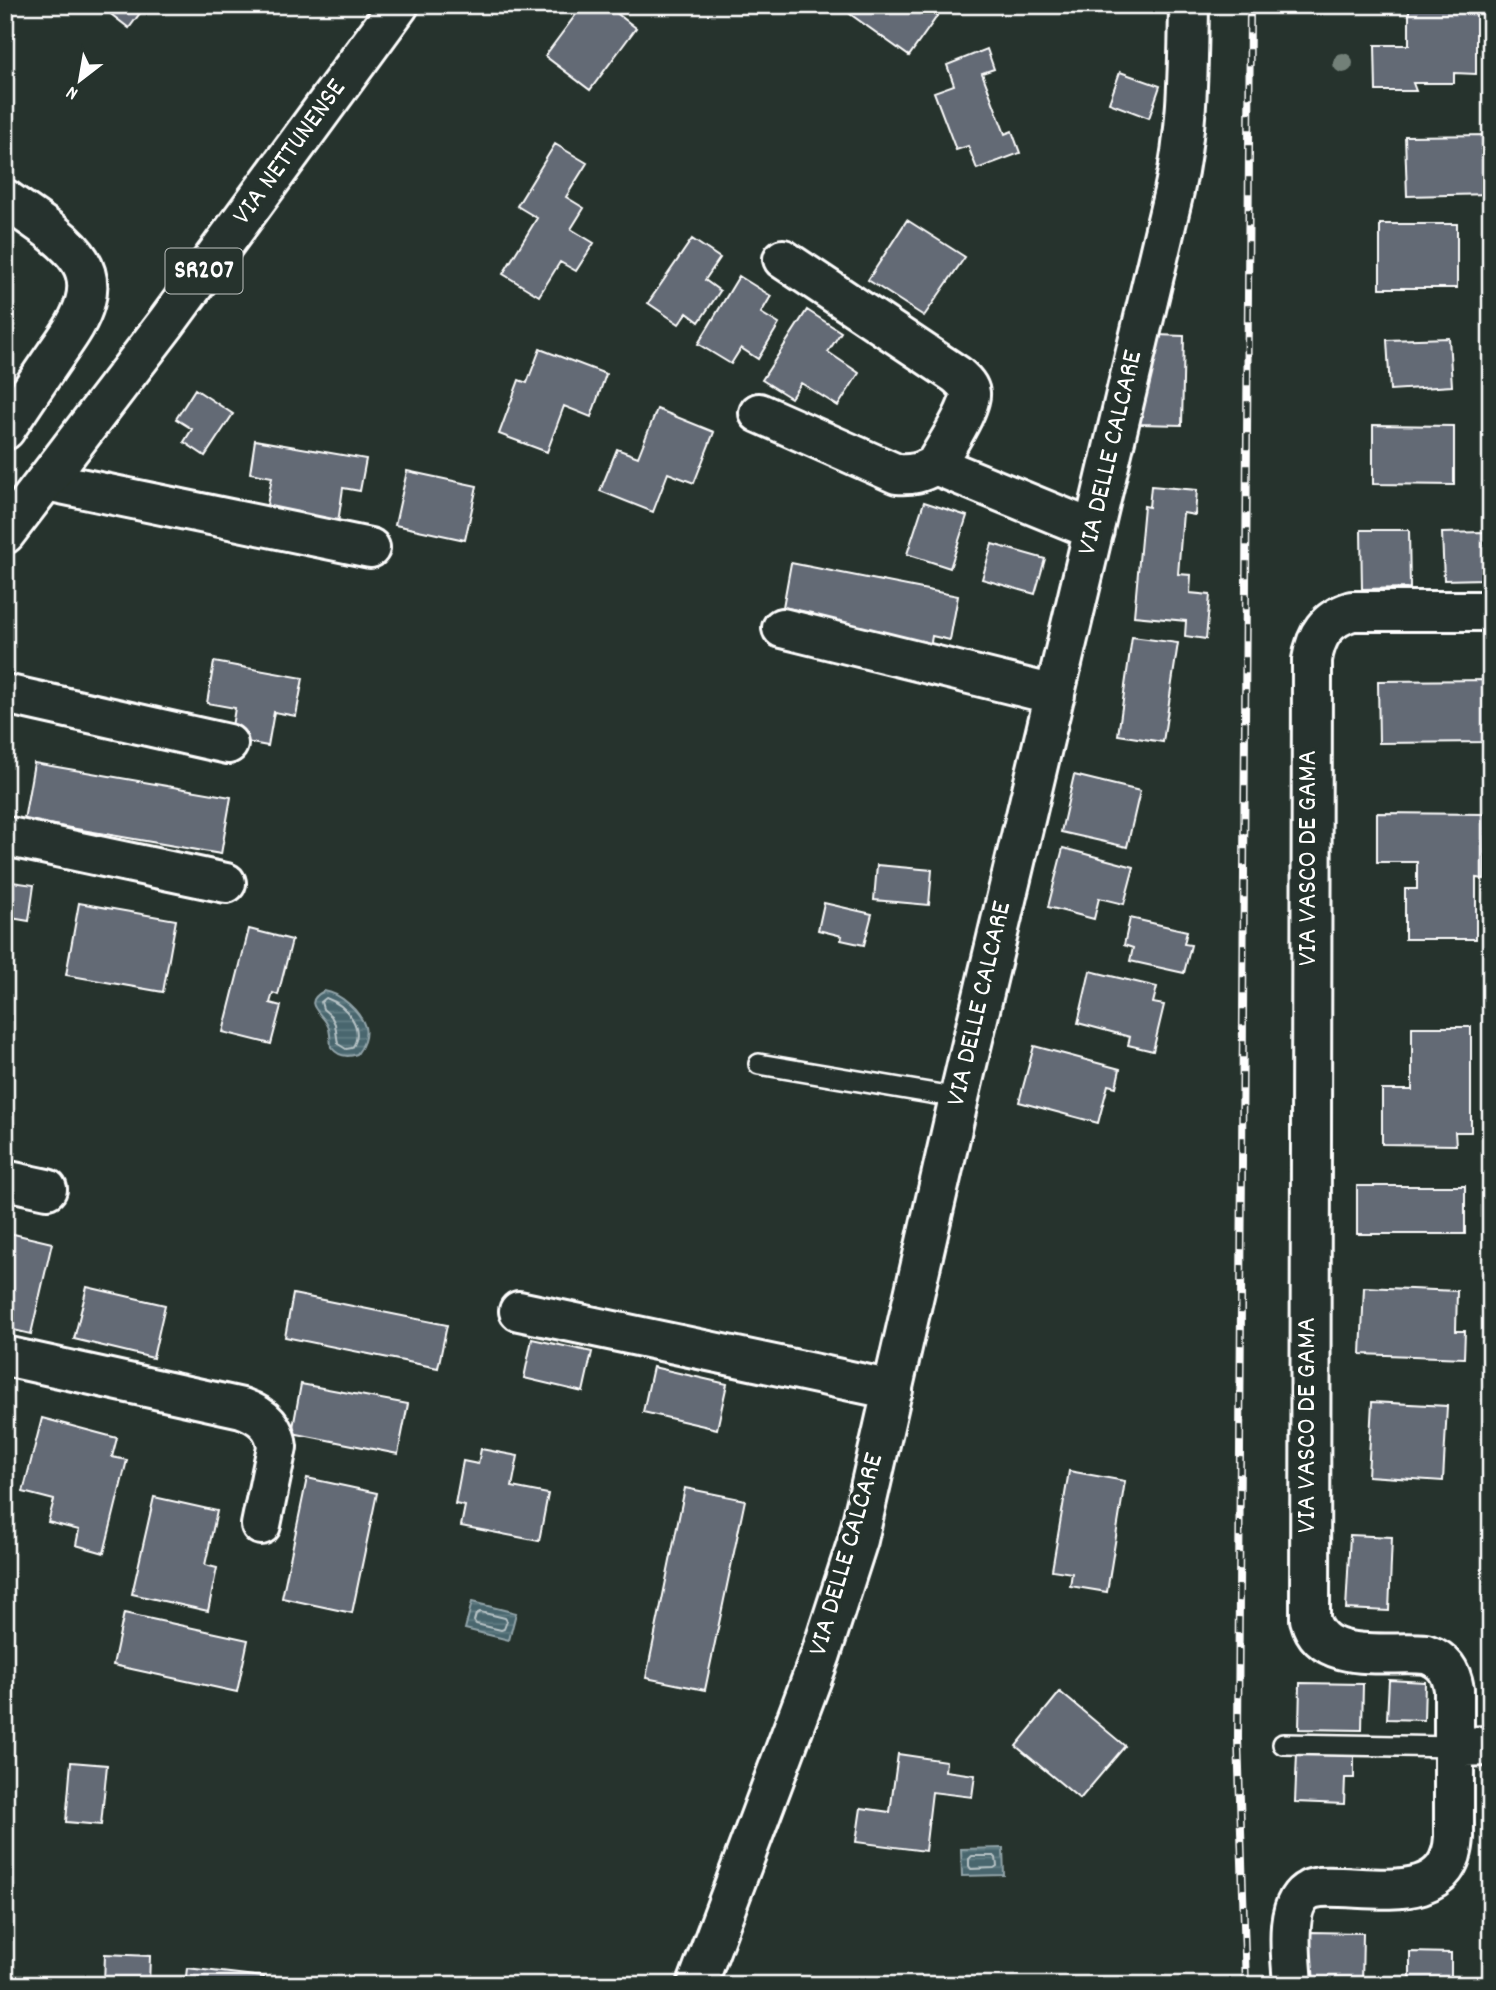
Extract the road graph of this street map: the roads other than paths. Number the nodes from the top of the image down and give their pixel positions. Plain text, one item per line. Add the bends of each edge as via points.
1 (399, 5) edge
2 (1189, 5) edge
3 (5, 199) edge
4 (783, 259) dead end
5 (759, 413) dead end
6 (5, 430) edge
7 (935, 465) junction
8 (46, 481) junction
9 (1094, 530) junction
10 (5, 534) edge
11 (370, 548) dead end
12 (1491, 611) edge
13 (782, 628) dead end
14 (5, 694) edge
15 (1055, 695) junction
16 (228, 744) dead end
17 (5, 836) edge
18 (226, 883) dead end
19 (759, 1064) dead end
20 (959, 1098) junction
21 (5, 1180) edge
22 (47, 1189) dead end
23 (519, 1311) dead end
24 (5, 1356) edge
25 (892, 1390) junction
26 (261, 1525) dead end
27 (1283, 1744) dead end
28 (1473, 1747) edge
29 (697, 1985) edge
30 (1293, 1985) edge

1 - 8 street, VIA NETTUNENSE / SR207
2 - 9 street, VIA DELLE CALCARE via 1180,165
3 - 6 street via 74,253 87,285 85,304 74,328
4 - 7 street via 966,384 970,391 966,409
5 - 7 street via 897,474 911,475
7 - 9 street
8 - 10 street, VIA NETTUNENSE / SR207
8 - 11 street
9 - 15 street, VIA DELLE CALCARE
12 - 28 street, VIA VASCO DE GAMA via 1352,611 1324,627 1314,649 1311,672 1310,1619 1322,1640 1338,1649 1426,1654 1441,1661 1448,1667
13 - 15 street
14 - 16 street
15 - 20 street, VIA DELLE CALCARE
17 - 18 street
19 - 20 lane
20 - 25 street, VIA DELLE CALCARE
21 - 22 street
23 - 25 street
24 - 26 street via 257,1415 272,1427 277,1447
25 - 29 street, VIA DELLE CALCARE via 858,1540 834,1617
27 - 28 lane
28 - 30 street, VIA VASCO DE GAMA via 1447,1866 1419,1886 1308,1890 1295,1904 1292,1916

